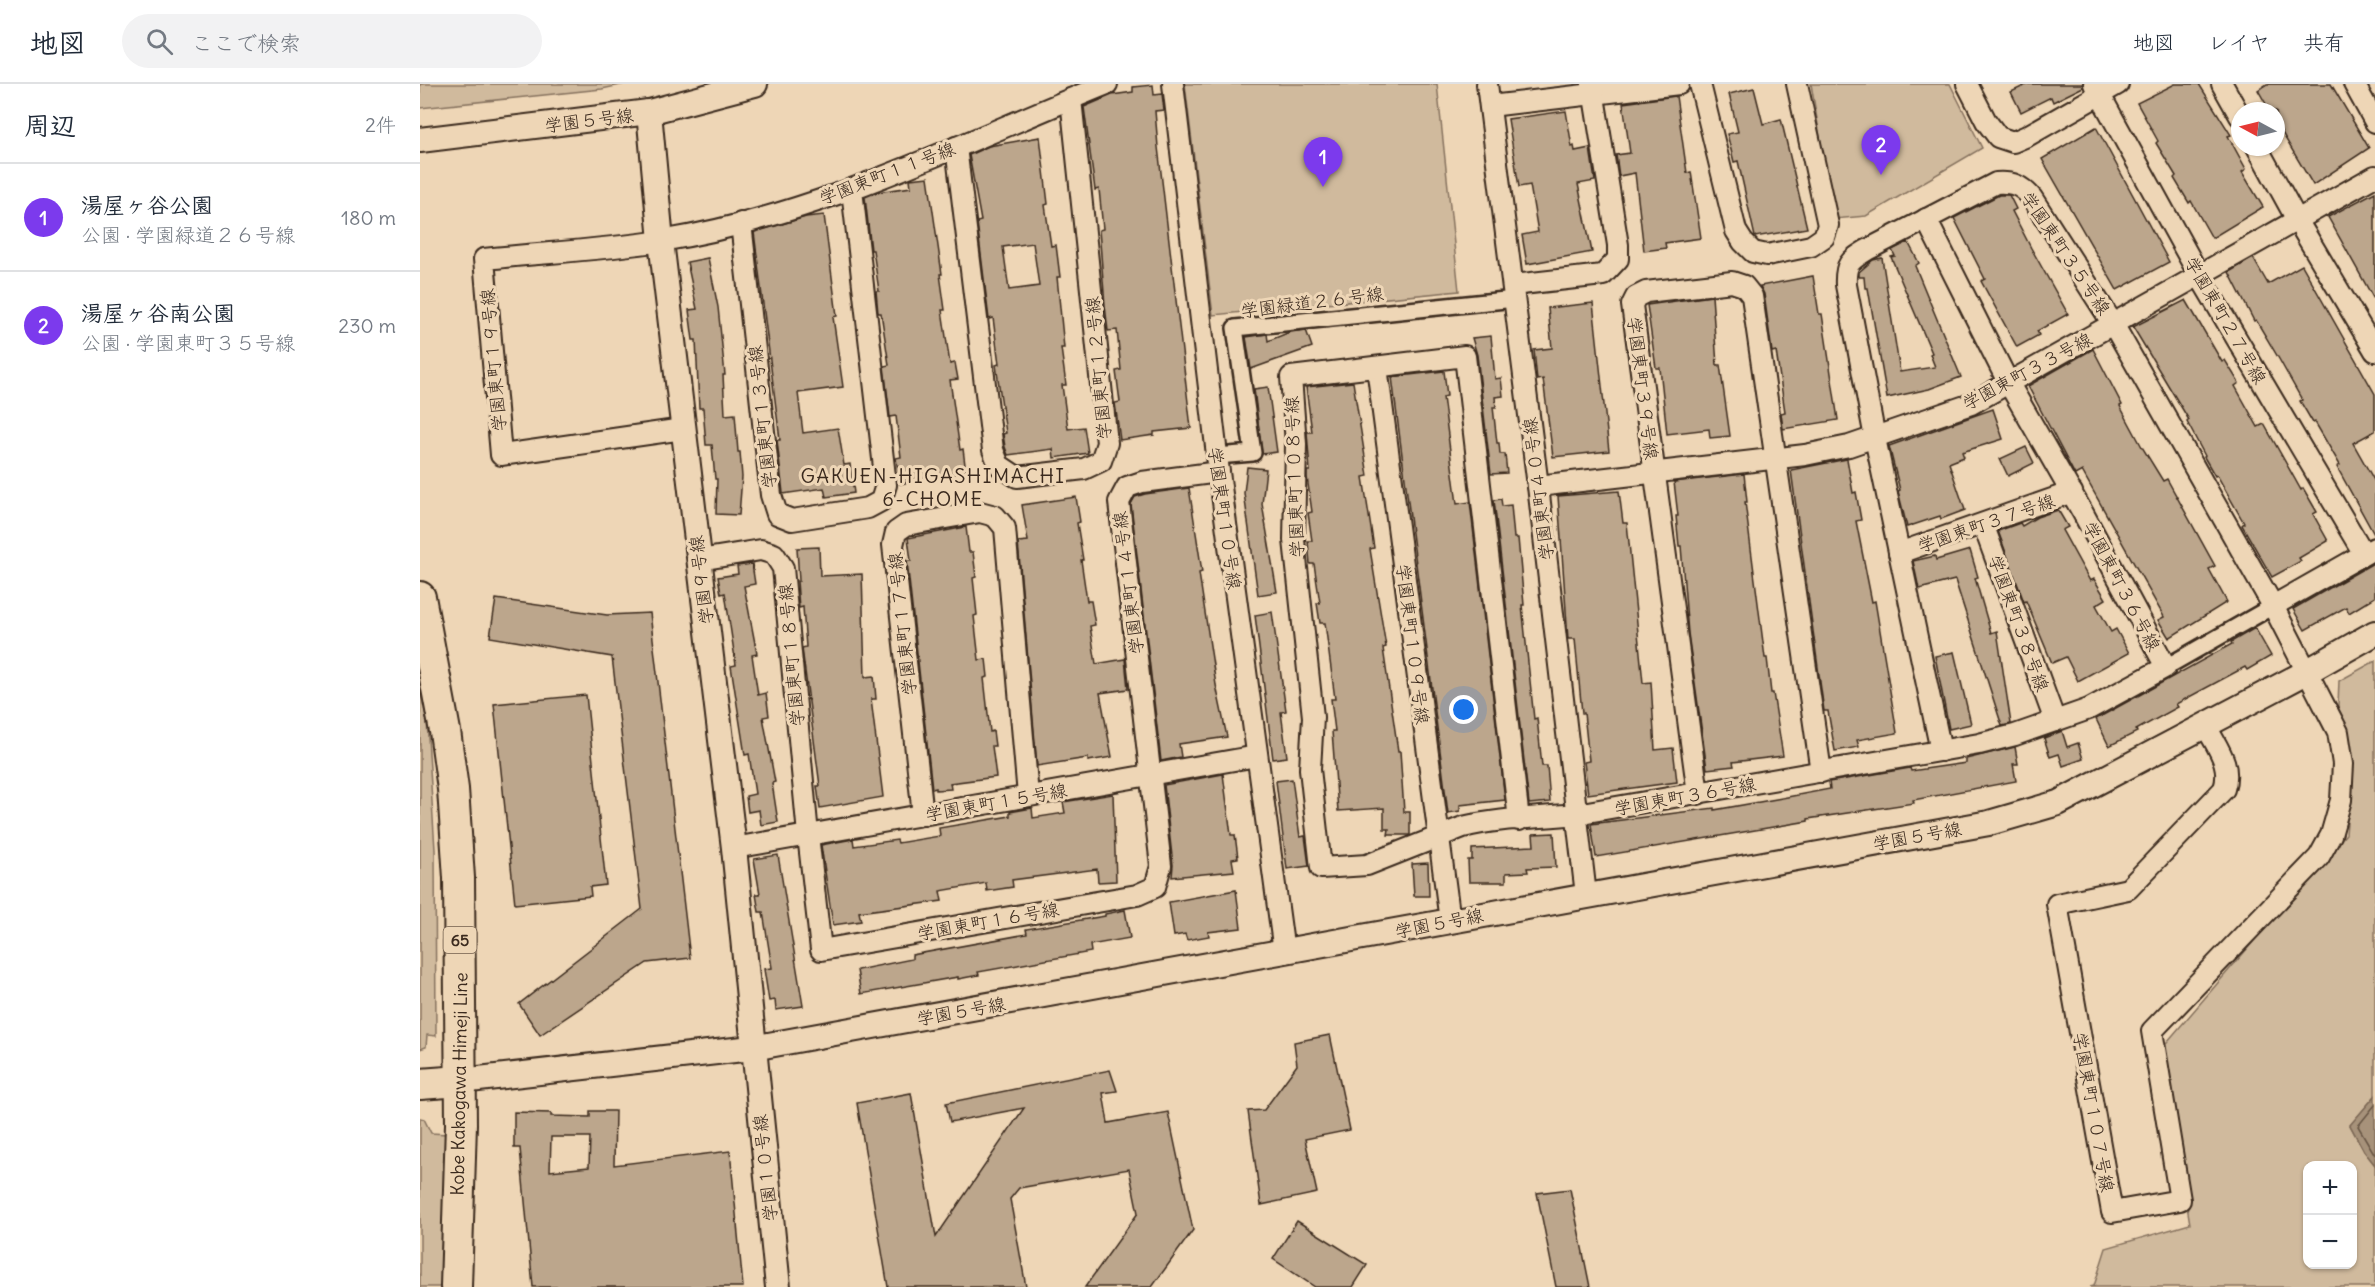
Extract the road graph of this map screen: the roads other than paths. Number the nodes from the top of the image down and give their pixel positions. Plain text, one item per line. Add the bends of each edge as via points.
1 (755, 84) edge
2 (1107, 84) edge
3 (1173, 84) edge
4 (1487, 84) edge
5 (1679, 84) edge
6 (1700, 84) edge
7 (1797, 84) edge
8 (1967, 84) edge
9 (2118, 84) edge
10 (2222, 84) edge
11 (2354, 84) edge
12 (1592, 89) edge
13 (2097, 89) edge
14 (1071, 99) junction
15 (2232, 102) edge
16 (1490, 106) junction
17 (650, 112) junction
18 (2375, 122) edge
19 (420, 140) edge
20 (956, 147) junction
21 (2262, 156) edge
22 (2375, 176) edge
23 (852, 190) junction
24 (1926, 219) junction
25 (2297, 220) junction
26 (741, 223) junction
27 (661, 241) junction
28 (2199, 275) junction
29 (1514, 292) junction
30 (2113, 324) junction
31 (2375, 351) edge
32 (1377, 367) junction
33 (2008, 382) junction
34 (683, 429) junction
35 (1875, 438) junction
36 (1774, 459) junction
37 (1218, 464) junction
38 (1654, 473) junction
39 (1538, 486) junction
40 (2072, 492) junction
41 (1983, 524) junction
42 (2370, 551) edge
43 (1899, 553) junction
44 (699, 560) junction
45 (420, 597) edge
46 (2273, 606) junction
47 (2375, 633) edge
48 (2166, 667) junction
49 (2306, 672) junction
50 (2055, 721) junction
51 (2206, 726) junction
52 (1941, 751) junction
53 (1257, 756) junction
54 (1821, 772) junction
55 (1151, 775) junction
56 (1698, 794) junction
57 (1028, 796) junction
58 (1576, 814) junction
59 (923, 815) junction
60 (1519, 820) junction
61 (808, 835) junction
62 (1439, 837) junction
63 (734, 848) junction
64 (1586, 895) junction
65 (1450, 921) junction
66 (1284, 952) junction
67 (752, 1048) junction
68 (461, 1081) junction
69 (423, 1084) edge
70 (456, 1287) edge
71 (778, 1287) edge

1 - 17 street, 学園５号線
2 - 14 street, 学園東町１１号線
3 - 37 street, 学園東町１０号線
4 - 16 street, 学園東町４０号線
5 - 12 street
6 - 7 street via 1736,231 1753,252 1767,255 1810,246 1824,237 1828,225
8 - 13 street via 1998,137 2013,142
9 - 13 street
10 - 15 street
11 - 18 street
12 - 16 street
12 - 29 street via 1618,259 1603,274
13 - 28 street, 学園東町２７号線
14 - 20 street, 学園東町１１号線
14 - 20 street, 学園東町１２号線 via 1107,443 1101,461 1084,470 1017,477 999,465 993,450
16 - 29 street, 学園東町４０号線
17 - 19 street, 学園５号線
17 - 27 street, 学園９号線
20 - 23 street, 学園東町１１号線
21 - 25 street
22 - 25 street, 学園東町３３号線
23 - 26 street, 学園東町１１号線
23 - 26 street, 学園東町１３号線 via 886,485 881,501 868,508 792,520 777,514 771,495
24 - 30 street, 学園東町３５号線 via 1996,183 2010,182 2023,187
24 - 33 street, 学園東町３６号線
24 - 35 street, 学園東町３５号線 via 1852,259 1845,270
25 - 28 street, 学園東町３３号線
25 - 31 street
26 - 27 street, 学園東町１１号線
27 - 34 street, 学園９号線
27 - 34 street, 学園東町１９号線 via 484,259 501,455
28 - 30 street, 学園東町３３号線
28 - 42 street, 学園東町２７号線
29 - 37 street, 学園緑道２６号線 via 1235,328 1253,453
29 - 39 street, 学園東町４０号線
30 - 33 street, 学園東町３３号線
30 - 46 street, 学園東町３５号線
32 - 60 street, 学園東町１０８号線 via 1465,356
32 - 62 street, 学園東町１０９号線
32 - 62 street, 学園東町１０８号線 via 1291,377 1296,444 1294,540 1313,717 1310,769 1321,868 1367,865
33 - 35 street, 学園東町３３号線 via 1971,404
33 - 40 street, 学園東町３６号線
34 - 44 street, 学園９号線
35 - 36 street, 学園東町３３号線
35 - 43 street, 学園東町３５号線
36 - 38 street, 学園東町３３号線
36 - 38 street, 学園東町３９号線 via 1752,296 1744,286 1732,282 1646,292 1636,297 1632,305
36 - 54 street, 学園東町３９号線
37 - 53 street, 学園東町１０号線
37 - 55 street, 学園東町１４号線 via 1127,487 1119,501
38 - 39 street, 学園東町３３号線
38 - 56 street, 学園東町３９号線
39 - 58 street, 学園東町４０号線
40 - 41 street, 学園東町３７号線
40 - 48 street, 学園東町３６号線
41 - 43 street, 学園東町３７号線
41 - 50 street, 学園東町３８号線
42 - 46 street
43 - 52 street, 学園東町３５号線
44 - 61 street, 学園東町１８号線 via 760,550 774,554 783,568
44 - 63 street, 学園９号線
45 - 68 main road, Kobe Kakogawa Himeji Line / 65 via 453,789 459,878
46 - 48 street
46 - 49 street, 学園東町３５号線
47 - 49 street, 学園５号線
48 - 50 street, 学園東町３６号線 via 2103,703
49 - 51 street, 学園５号線
49 - 51 street, 学園東町１０７号線 via 2338,732 2343,764 2340,800 2331,835 2319,857 2152,1031 2180,1200 2112,1212 2057,904 2128,889 2224,789 2226,765
50 - 52 street, 学園東町３６号線 via 2015,735
51 - 64 street, 学園５号線 via 2058,803 1989,823
52 - 54 street, 学園東町３６号線
53 - 55 street, 学園東町１５号線
53 - 66 street, 学園東町１０号線
54 - 56 street, 学園東町３６号線
55 - 57 street, 学園東町１５号線
55 - 61 street, 学園東町１６号線 via 1161,867 1155,887 1137,895 821,950
56 - 58 street, 学園東町３６号線
57 - 59 street, 学園東町１５号線
57 - 59 street, 学園東町１７号線 via 1005,528 995,516 981,512 906,525 896,532 893,545
58 - 60 street, 学園東町１０８号線
58 - 64 street, 学園東町４０号線
59 - 61 street, 学園東町１５号線
60 - 62 street, 学園東町１０８号線 via 1469,825
61 - 63 street, 学園東町１５号線
62 - 65 street, 学園東町１０９号線
63 - 67 street, 学園９号線
64 - 65 street, 学園５号線
65 - 66 street, 学園５号線
66 - 67 street, 学園５号線
67 - 68 street, 学園５号線
67 - 71 street, 学園１０号線
68 - 69 main road
68 - 70 main road, Kobe Kakogawa Himeji Line / 65

